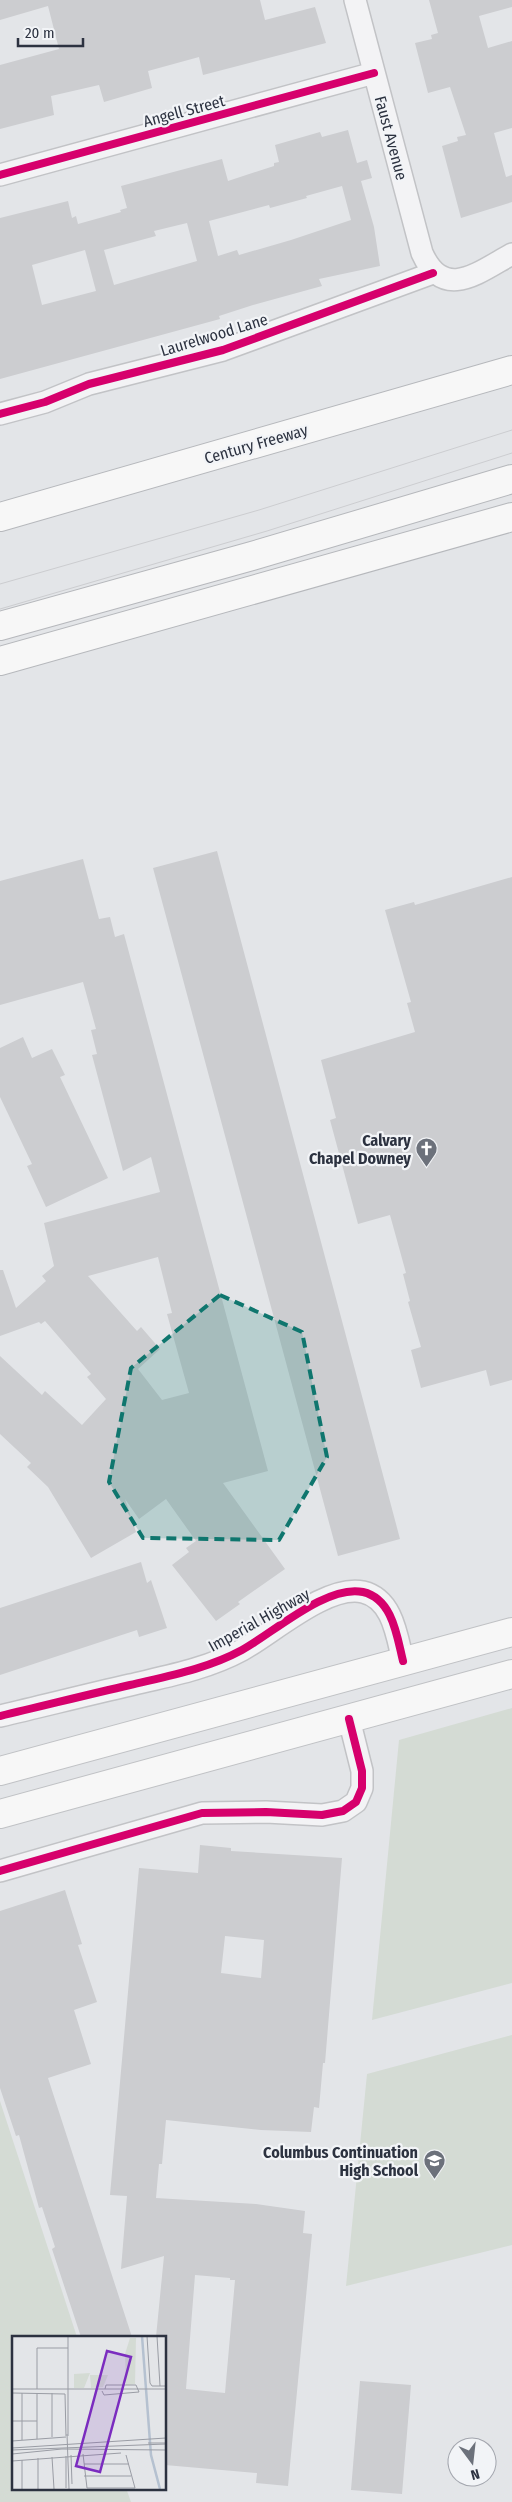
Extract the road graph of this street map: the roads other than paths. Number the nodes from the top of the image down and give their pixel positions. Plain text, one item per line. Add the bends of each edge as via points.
1 (355, 0) edge
2 (374, 73) junction
3 (0, 175) edge
4 (512, 254) edge
5 (434, 273) junction
6 (512, 370) edge
7 (0, 414) edge
8 (512, 479) edge
9 (0, 517) edge
10 (512, 517) edge
11 (0, 626) edge
12 (0, 662) edge
13 (512, 1632) edge
14 (403, 1661) junction
15 (512, 1674) edge
16 (0, 1716) edge
17 (348, 1719) junction
18 (0, 1771) edge
19 (0, 1814) edge
20 (0, 1870) edge

1 - 2 street, Faust Avenue
2 - 3 street, Angell Street
2 - 5 street, Faust Avenue via 422,253
4 - 5 street via 463,280 446,279
5 - 7 street, Laurelwood Lane via 224,350 89,384
6 - 9 main road, Century Freeway
8 - 11 main road via 271,551
10 - 12 main road
13 - 14 main road
14 - 16 street, Imperial Highway via 385,1608 365,1593 345,1592 319,1602 241,1650 197,1669
14 - 18 main road
15 - 17 main road
17 - 19 main road
17 - 20 street via 362,1771 362,1788 356,1802 342,1811 322,1815 202,1813

